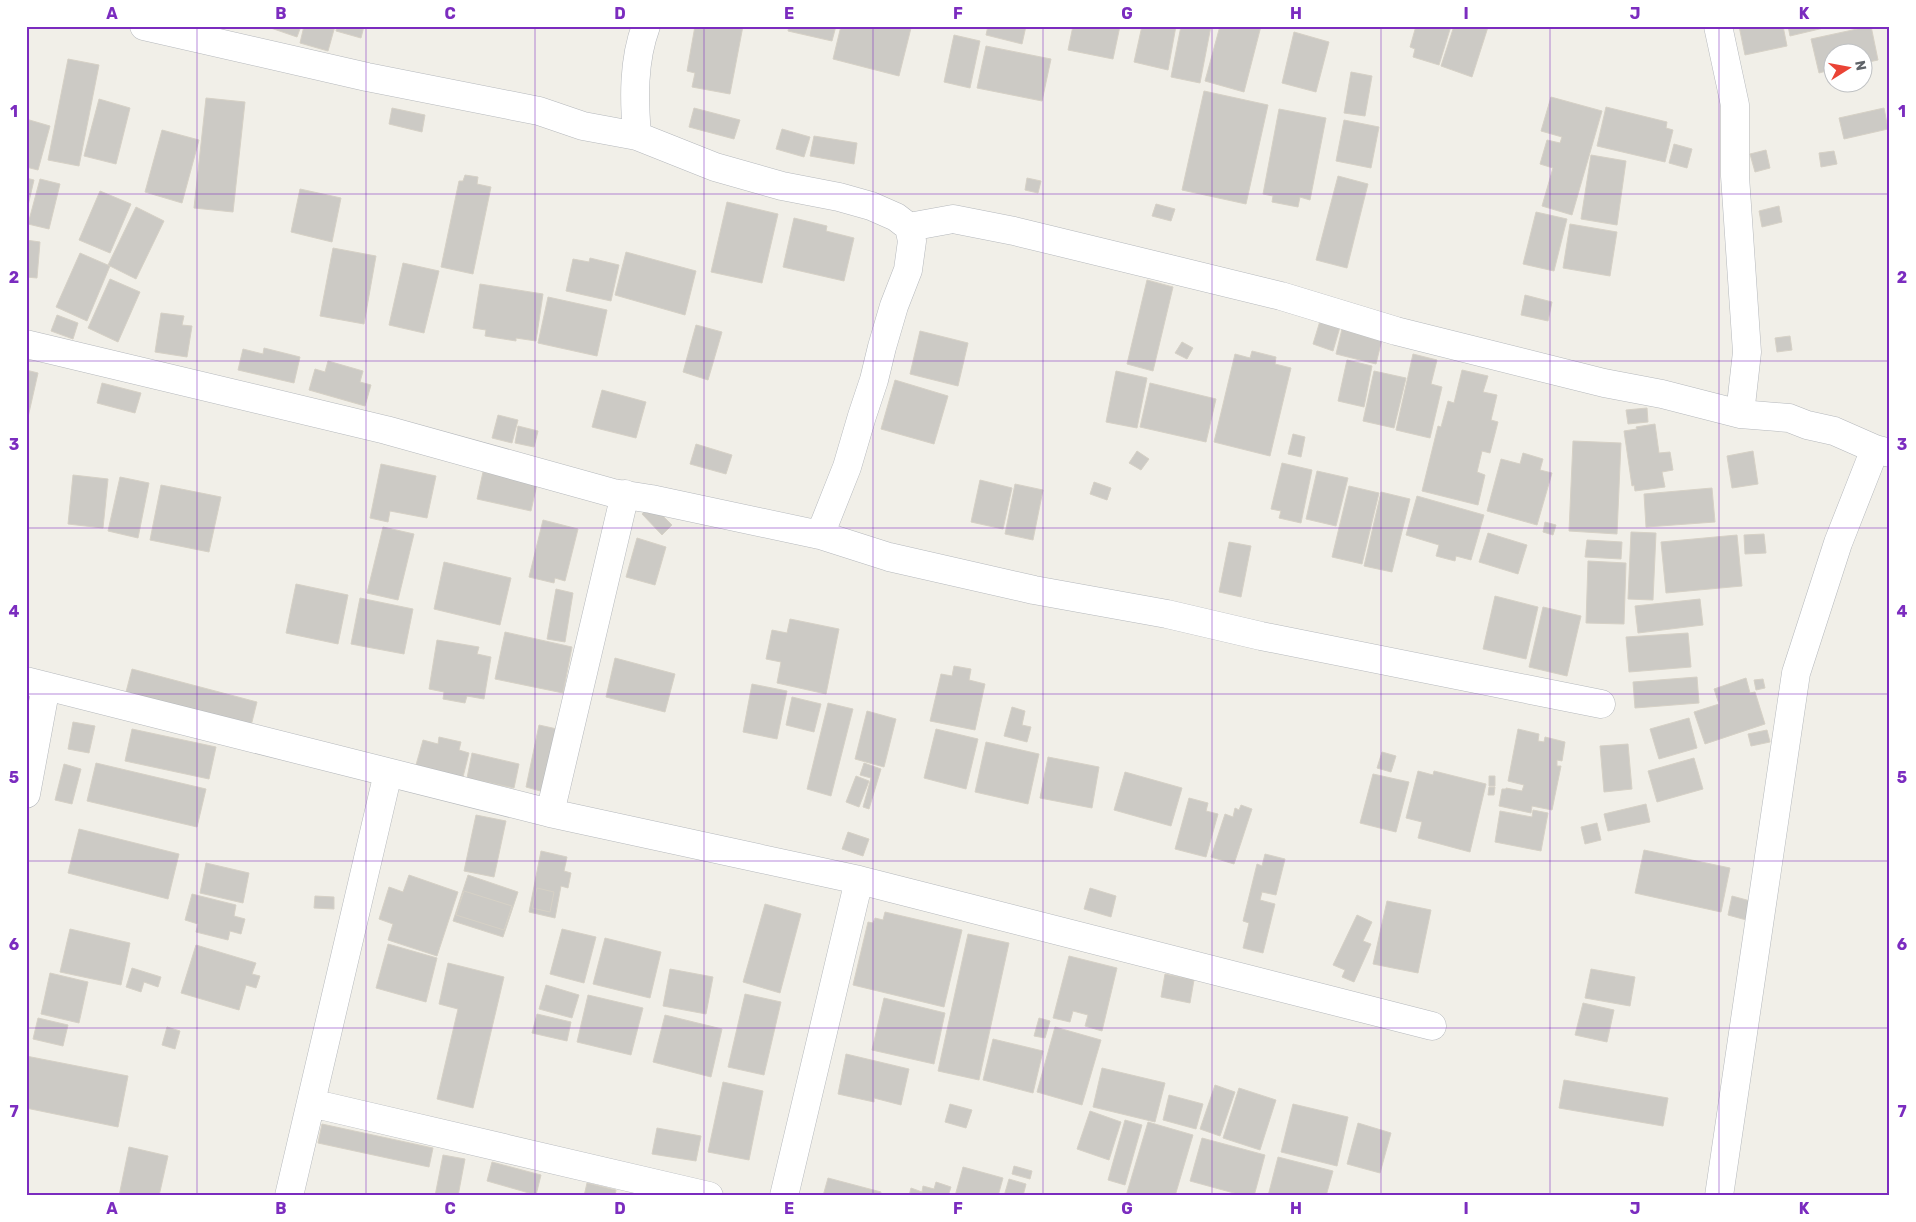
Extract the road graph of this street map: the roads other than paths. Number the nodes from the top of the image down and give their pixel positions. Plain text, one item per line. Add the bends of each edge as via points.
1 (144, 26) edge
2 (646, 26) edge
3 (1718, 26) edge
4 (637, 136) junction
5 (909, 227) junction
6 (26, 344) edge
7 (1740, 414) junction
8 (1882, 451) edge
9 (625, 494) junction
10 (820, 535) junction
11 (36, 684) edge
12 (1601, 704) dead end
13 (388, 773) junction
14 (26, 794) edge
15 (550, 813) junction
16 (859, 880) junction
17 (1432, 1026) dead end
18 (311, 1103) junction
19 (289, 1196) edge
20 (709, 1196) edge
21 (784, 1196) edge
22 (1719, 1196) edge

1 - 4 street via 367,77 539,111 583,126
2 - 4 street via 640,42 634,95
3 - 7 street via 1735,105 1736,185 1747,352
4 - 5 street via 715,167 871,206
5 - 7 street via 953,219 1014,231 1281,296 1444,344
5 - 10 street via 912,241 908,270 894,306 847,467
6 - 9 street via 386,430
7 - 8 street via 1790,418 1834,431
8 - 22 street via 1838,543 1796,673
9 - 10 street
9 - 15 street
10 - 12 street via 889,557 1034,590 1167,614
11 - 13 street
11 - 14 street
13 - 15 street
13 - 18 street
15 - 16 street
16 - 17 street
16 - 21 street
18 - 19 street
18 - 20 street

